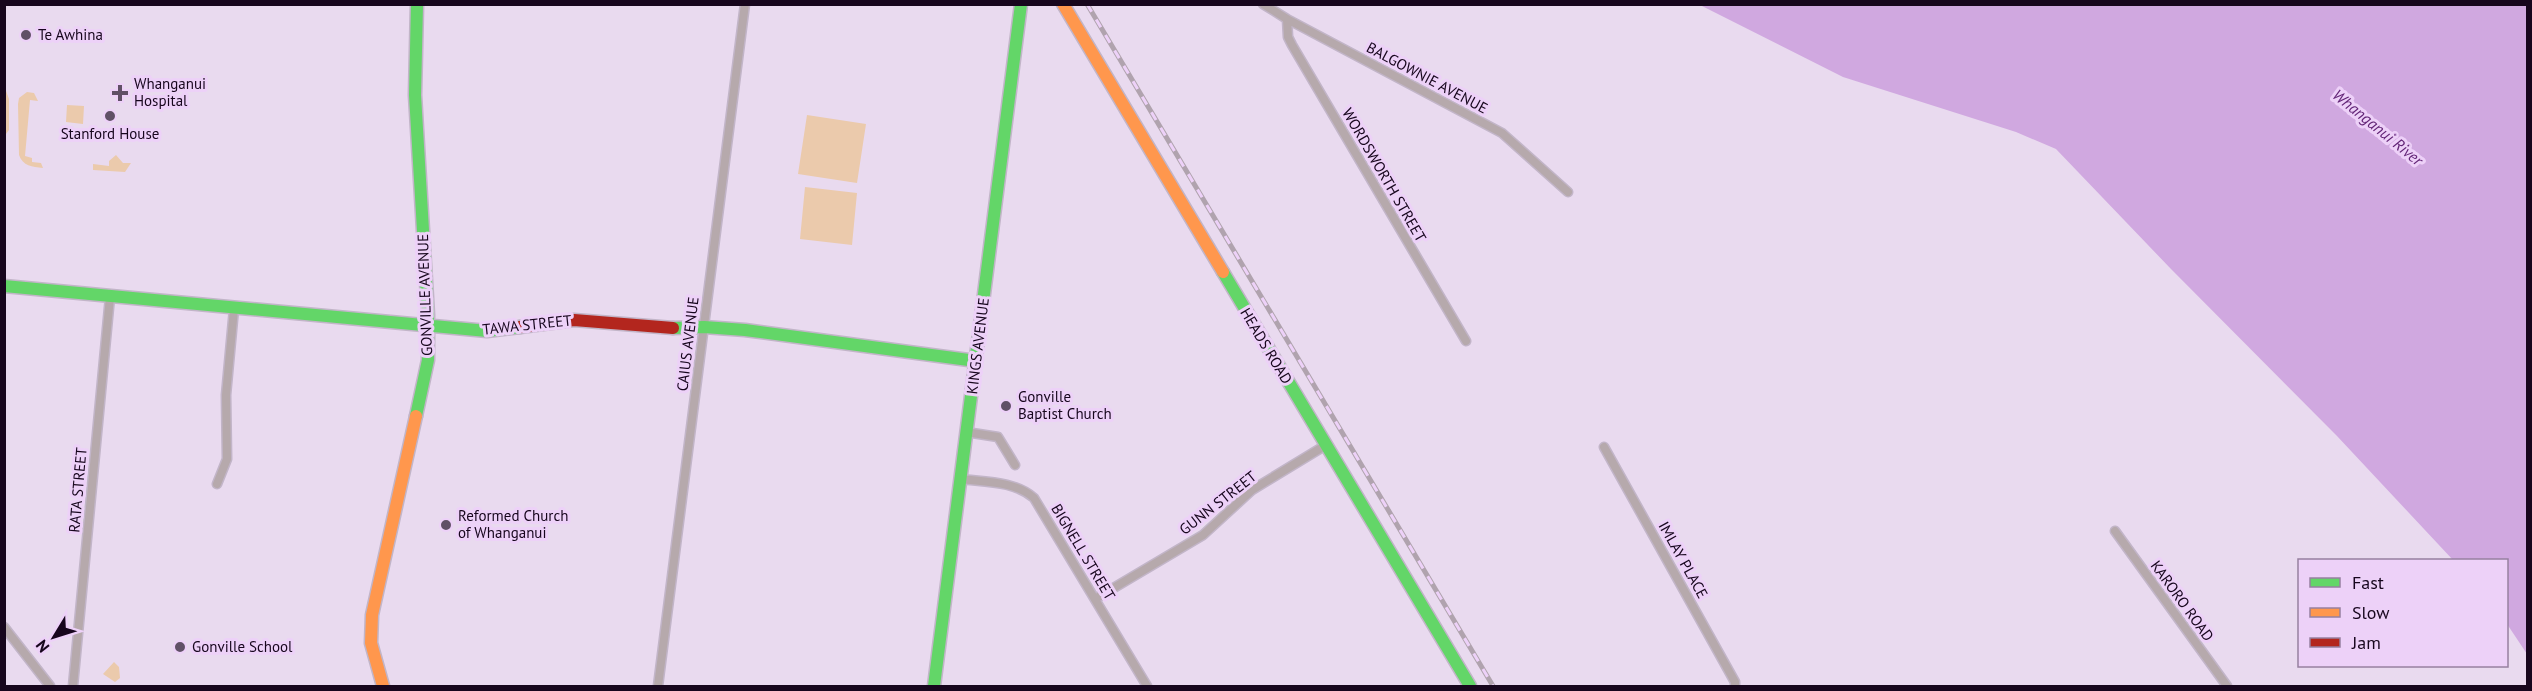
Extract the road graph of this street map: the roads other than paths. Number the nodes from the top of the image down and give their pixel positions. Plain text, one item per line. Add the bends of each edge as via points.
1 (417, 4) edge
2 (745, 4) edge
3 (1021, 4) edge
4 (1063, 4) edge
5 (1263, 4) edge
6 (1287, 20) junction
7 (1568, 192) dead end
8 (4, 286) edge
9 (110, 297) junction
10 (234, 309) junction
11 (428, 327) junction
12 (704, 327) junction
13 (1466, 341) dead end
14 (976, 361) junction
15 (966, 432) junction
16 (1326, 445) junction
17 (1604, 447) dead end
18 (1015, 465) dead end
19 (960, 479) junction
20 (217, 484) dead end
21 (2115, 531) dead end
22 (1095, 599) junction
23 (4, 627) edge
24 (50, 687) edge
25 (73, 687) edge
26 (383, 687) edge
27 (658, 687) edge
28 (934, 687) edge
29 (1147, 687) edge
30 (1470, 687) edge
31 (1735, 687) edge
32 (2227, 687) edge

1 - 11 street, GONVILLE AVENUE via 415,94
2 - 12 street, CAIUS AVENUE
3 - 14 street, KINGS AVENUE
4 - 16 street, HEADS ROAD
5 - 6 street, BALGOWNIE AVENUE
6 - 7 street, BALGOWNIE AVENUE via 1502,133
6 - 13 street, WORDSWORTH STREET via 1288,37
8 - 9 street, TAWA STREET
9 - 10 street, TAWA STREET
9 - 25 street, RATA STREET
10 - 11 street, TAWA STREET
10 - 20 street via 226,394 227,459
11 - 12 street, TAWA STREET via 487,331 574,320 662,329
11 - 26 street, GONVILLE AVENUE via 425,381 370,634
12 - 14 street, TAWA STREET
12 - 27 street, CAIUS AVENUE
14 - 15 street, KINGS AVENUE
15 - 18 street via 998,437
15 - 19 street, KINGS AVENUE
16 - 22 street, GUNN STREET via 1252,490 1203,535
16 - 30 street, HEADS ROAD
17 - 31 street, IMLAY PLACE
19 - 22 street, BIGNELL STREET via 1013,486 1034,498
19 - 28 street, KINGS AVENUE
21 - 32 street, KARORO ROAD
22 - 29 street, BIGNELL STREET
23 - 24 street

